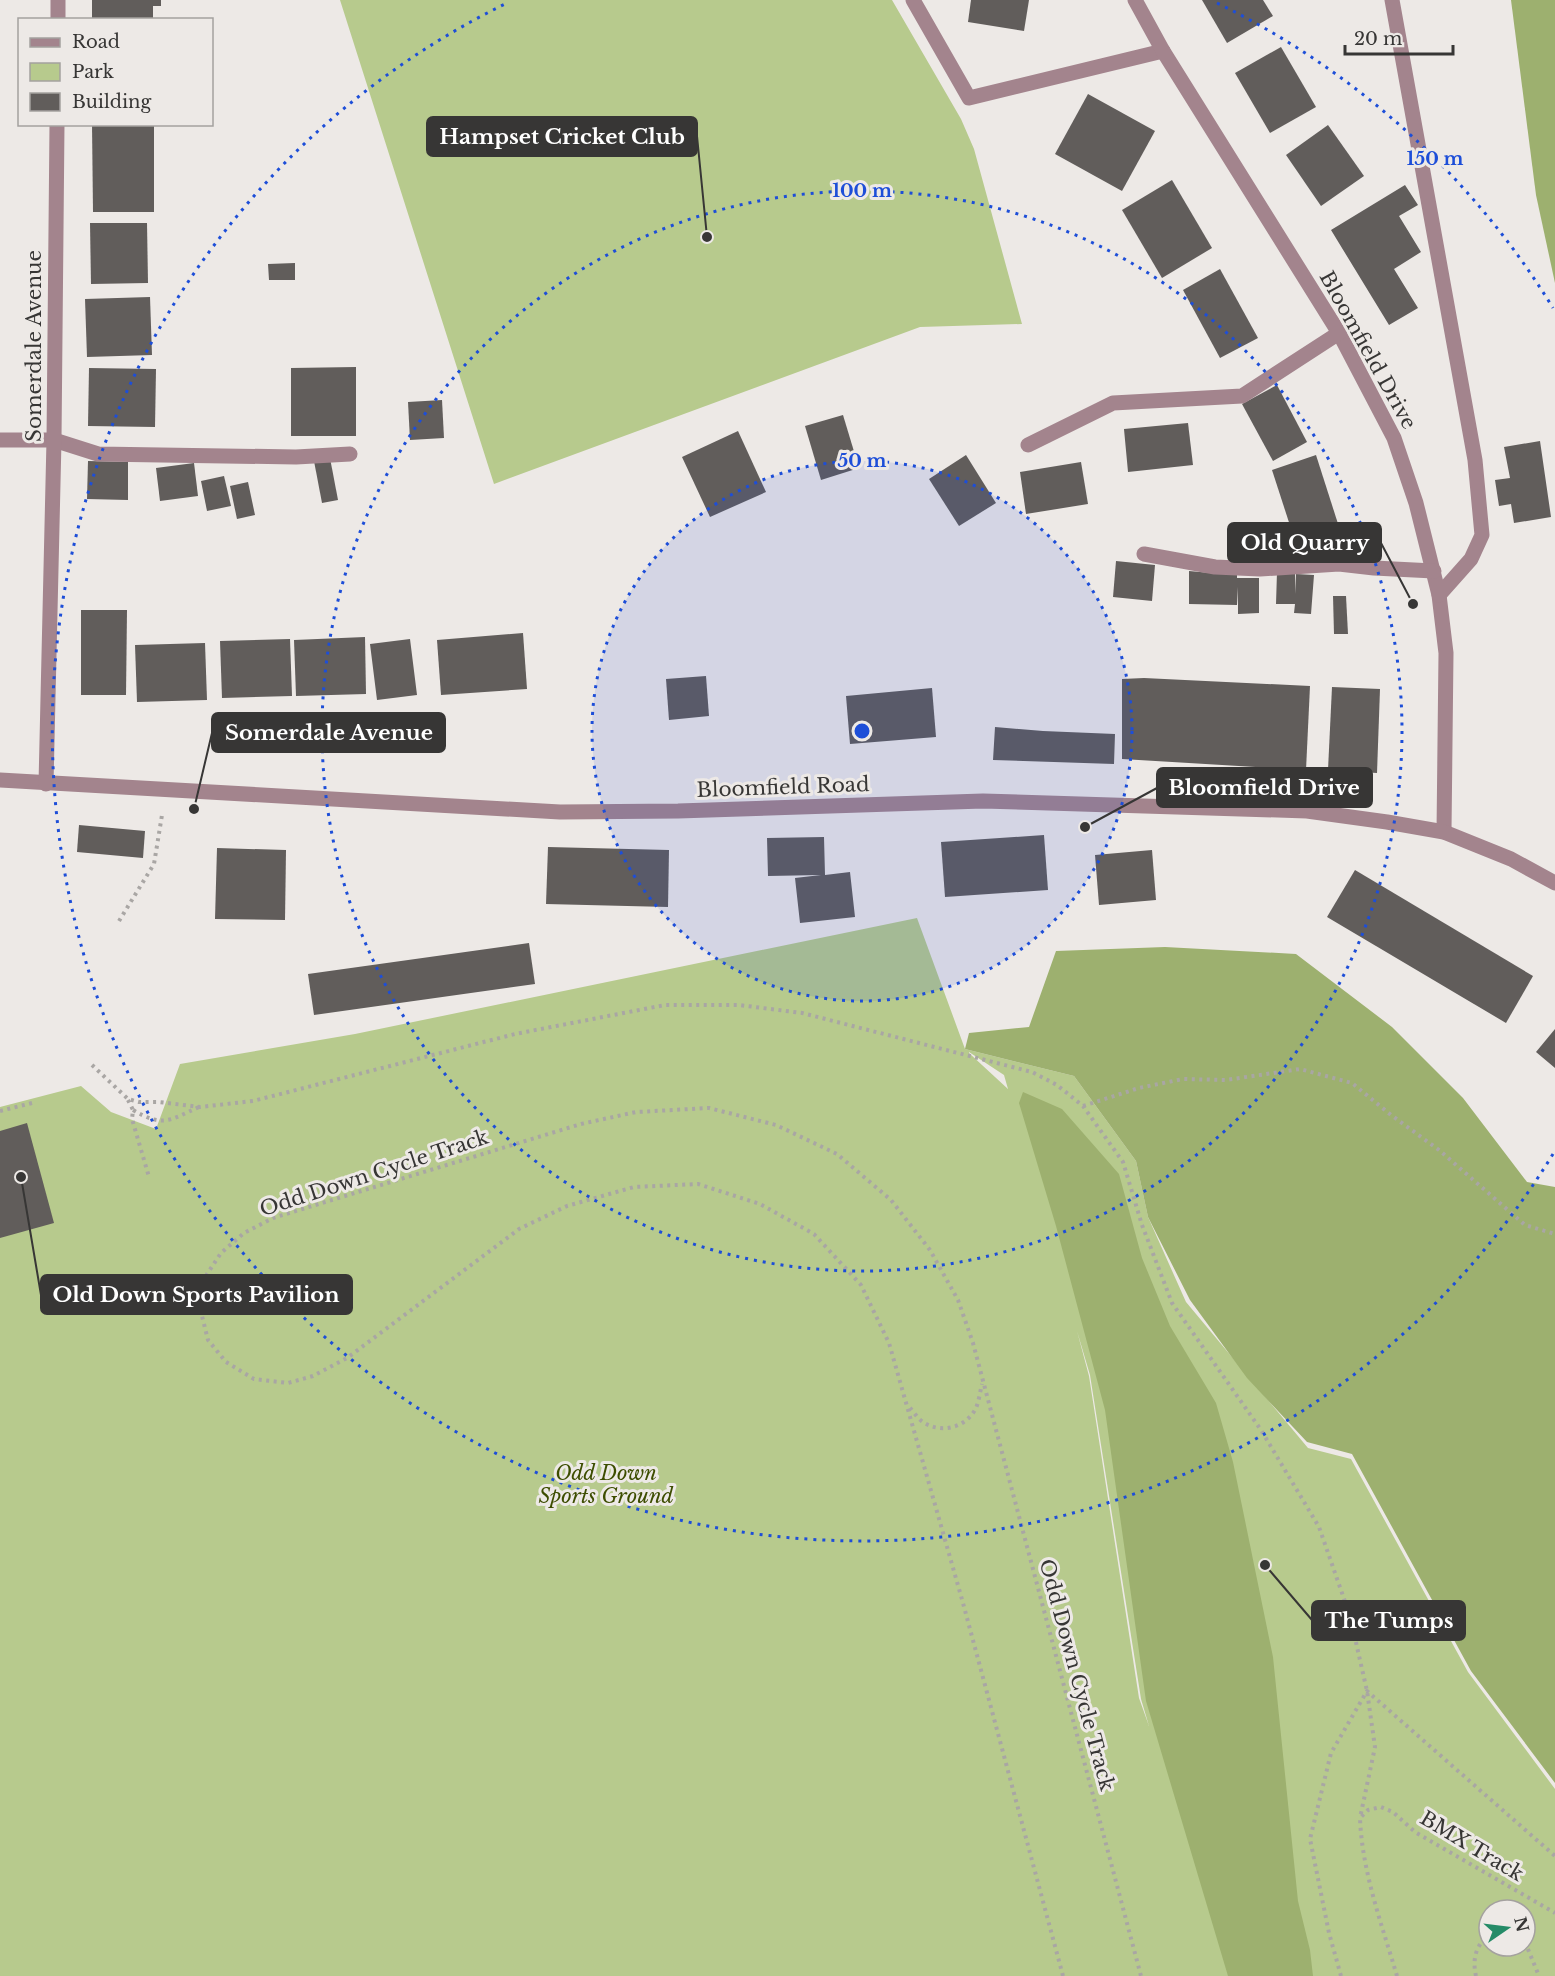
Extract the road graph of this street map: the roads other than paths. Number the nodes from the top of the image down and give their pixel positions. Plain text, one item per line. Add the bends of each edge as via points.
1 (58, 0) edge
2 (913, 0) edge
3 (1135, 0) edge
4 (1392, 0) edge
5 (58, 18) edge
6 (1163, 51) junction
7 (57, 126) edge
8 (1339, 333) junction
9 (0, 440) edge
10 (54, 440) junction
11 (1028, 445) dead end
12 (350, 454) dead end
13 (1144, 554) dead end
14 (1434, 571) junction
15 (1439, 595) junction
16 (0, 780) edge
17 (46, 784) junction
18 (1444, 832) junction
19 (1555, 883) edge

1 - 5 street
2 - 6 street via 969,98
3 - 6 street, Bloomfield Drive
4 - 15 street via 1475,460 1482,535 1470,559
6 - 8 street, Bloomfield Drive
7 - 10 street, Somerdale Avenue
8 - 11 street via 1242,396 1113,403
8 - 14 street, Bloomfield Drive via 1394,438
9 - 10 street
10 - 12 street via 98,454 296,458
10 - 17 street, Somerdale Avenue
13 - 14 street via 1215,567 1260,569 1339,564
14 - 15 street, Bloomfield Drive
15 - 18 street, Bloomfield Drive via 1446,652
16 - 17 street, Bloomfield Road
17 - 18 street, Bloomfield Road via 560,812 983,801 1166,806 1307,811
18 - 19 street, Bloomfield Road via 1511,859

